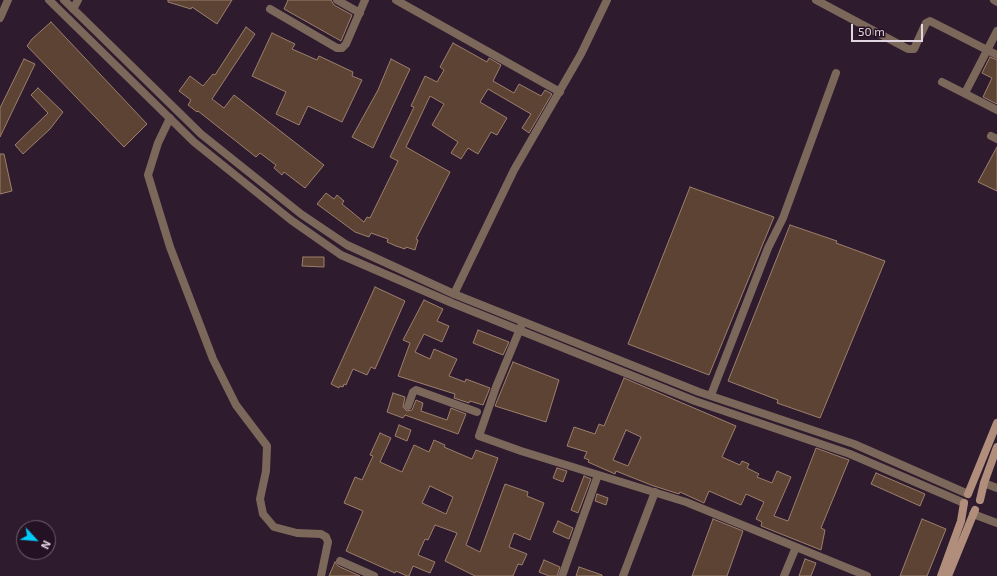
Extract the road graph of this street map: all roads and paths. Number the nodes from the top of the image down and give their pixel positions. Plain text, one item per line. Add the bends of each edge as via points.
1 (8, 0) edge
2 (49, 0) edge
3 (64, 0) edge
4 (78, 0) edge
5 (337, 0) edge
6 (365, 0) edge
7 (396, 0) edge
8 (607, 0) edge
9 (816, 0) edge
10 (994, 0) edge
11 (997, 2) edge
12 (73, 9) junction
13 (270, 9) dead end
14 (360, 13) junction
15 (0, 18) edge
16 (68, 18) junction
17 (997, 31) edge
18 (987, 50) junction
19 (997, 55) edge
20 (836, 73) dead end
21 (942, 82) dead end
22 (560, 92) junction
23 (965, 93) junction
24 (997, 110) edge
25 (170, 118) junction
26 (454, 294) junction
27 (523, 322) junction
28 (520, 331) junction
29 (711, 395) junction
30 (408, 406) dead end
31 (482, 413) junction
32 (997, 422) edge
33 (997, 447) edge
34 (598, 475) junction
35 (984, 483) junction
36 (997, 488) edge
37 (655, 492) junction
38 (968, 494) junction
39 (980, 500) junction
40 (964, 503) junction
41 (974, 512) junction
42 (997, 523) edge
43 (796, 547) junction
44 (340, 561) dead end
45 (321, 576) edge
46 (374, 576) edge
47 (562, 576) edge
48 (623, 576) edge
49 (784, 576) edge
50 (867, 576) edge
51 (941, 576) edge
52 (948, 576) edge

1 - 15 street
2 - 16 street
3 - 12 street
4 - 12 street
5 - 14 street
6 - 14 street
7 - 22 street
8 - 22 street
9 - 18 street via 908,49 914,49 926,23 930,21
10 - 11 street
12 - 16 street
12 - 26 street via 201,134 301,214 347,245
13 - 14 street via 337,48 342,48 346,44
16 - 25 street
17 - 18 street
18 - 19 street
18 - 23 street
20 - 29 street via 783,218 768,248
21 - 23 street
22 - 26 street via 514,170
23 - 24 street
25 - 28 street via 194,142 290,220 342,255
25 - 45 street via 158,143 148,175 170,247 213,359 233,399 267,446 266,471 260,499 263,514 274,527 297,533 321,534 326,537 328,542
26 - 27 street
27 - 28 street
27 - 29 street
28 - 31 street
28 - 40 street via 695,401 850,454
29 - 38 street via 854,444
30 - 31 street via 416,390
31 - 34 street via 479,436
32 - 38 main road
33 - 35 main road
34 - 37 street
34 - 47 street
35 - 36 street
35 - 39 main road
37 - 43 street
37 - 48 street
38 - 39 main road via 975,494
38 - 40 main road
39 - 41 main road via 980,505
40 - 41 main road
40 - 51 main road via 961,521
41 - 42 street
41 - 52 main road
43 - 49 street
43 - 50 street
44 - 46 street

